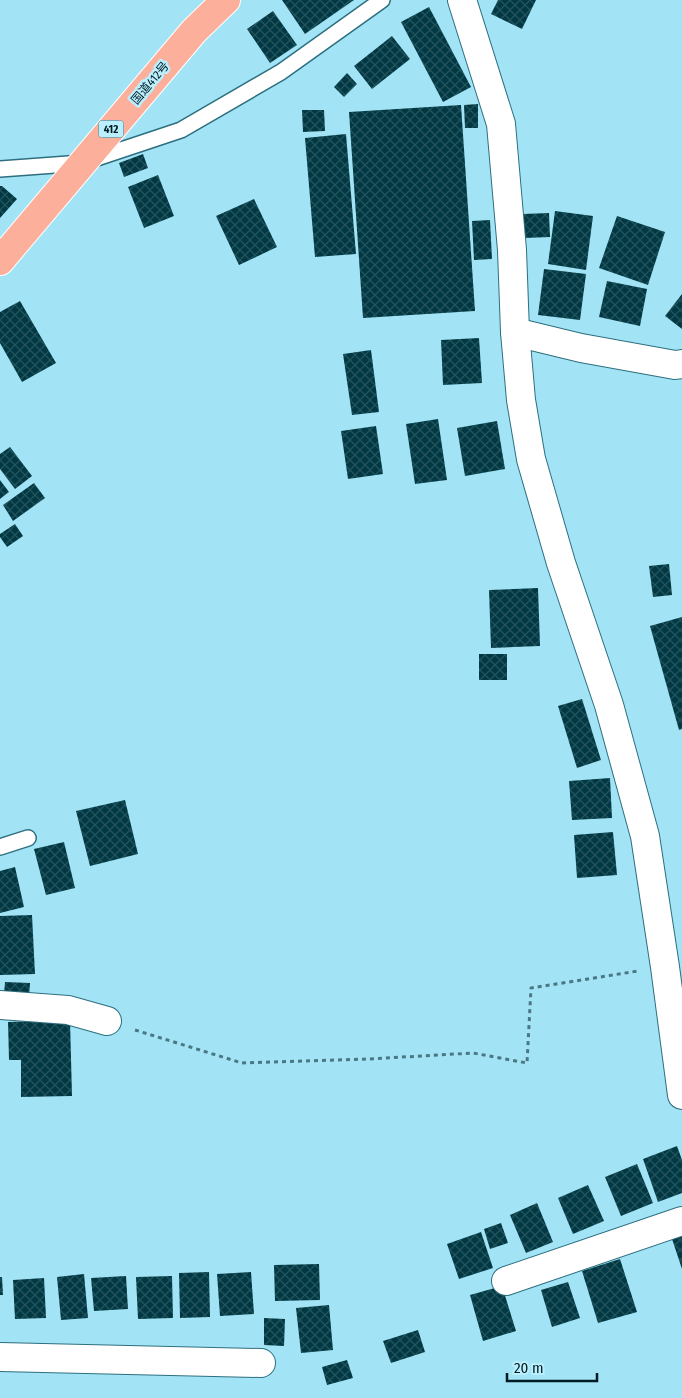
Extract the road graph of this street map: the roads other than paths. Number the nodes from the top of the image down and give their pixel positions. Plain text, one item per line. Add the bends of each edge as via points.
1 (226, 0) edge
2 (382, 0) edge
3 (462, 0) edge
4 (82, 163) junction
5 (0, 169) edge
6 (0, 261) edge
7 (515, 332) junction
8 (682, 364) edge
9 (28, 838) dead end
10 (0, 847) edge
11 (0, 1005) edge
12 (107, 1021) road end
13 (682, 1094) edge
14 (682, 1221) edge
15 (506, 1281) dead end
16 (0, 1357) edge
17 (261, 1363) dead end

1 - 4 highway, 国道412号 / 412 via 194,31
2 - 4 lane via 281,72 182,130
3 - 7 street via 501,124 512,250
4 - 5 lane
4 - 6 highway, 国道412号 / 412
7 - 8 street via 580,348
7 - 13 street via 521,400 531,459 561,562 609,705 645,836
9 - 10 lane
11 - 12 street via 68,1010
14 - 15 street
16 - 17 street

